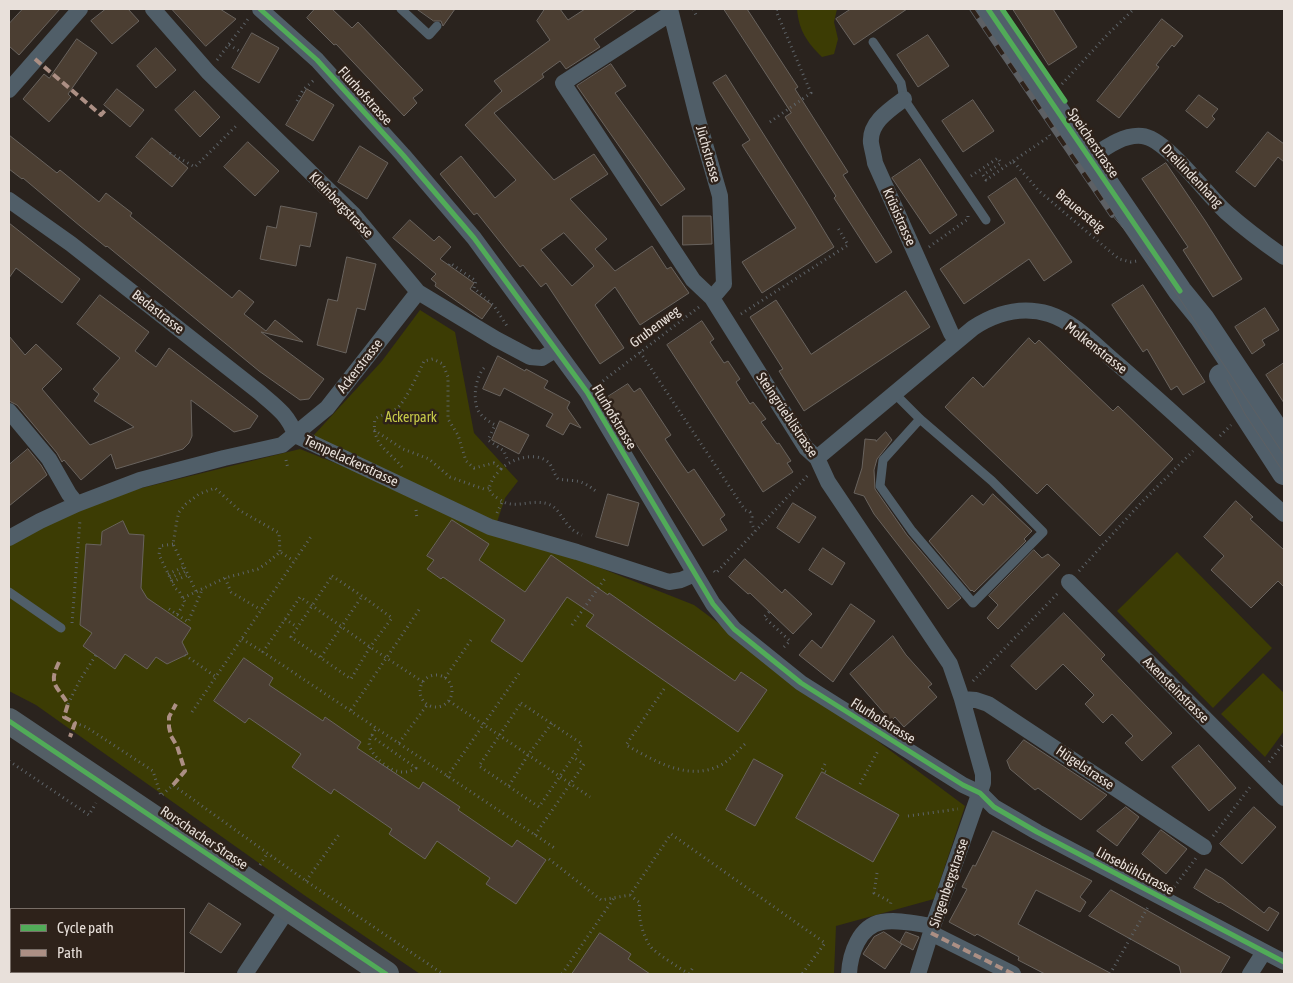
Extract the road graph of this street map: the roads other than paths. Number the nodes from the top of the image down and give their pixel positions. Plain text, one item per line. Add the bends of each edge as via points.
1 (80, 9) edge
2 (153, 9) edge
3 (400, 9) edge
4 (988, 9) edge
5 (670, 11) edge
6 (255, 13) edge
7 (437, 26) dead end
8 (874, 42) dead end
9 (9, 90) edge
10 (904, 100) junction
11 (1090, 158) junction
12 (9, 200) edge
13 (986, 220) dead end
14 (1284, 257) edge
15 (1180, 291) junction
16 (418, 292) junction
17 (712, 298) junction
18 (956, 341) junction
19 (555, 350) junction
20 (894, 393) junction
21 (9, 411) edge
22 (920, 420) junction
23 (295, 435) junction
24 (1284, 441) edge
25 (817, 458) junction
26 (1284, 473) edge
27 (77, 504) junction
28 (1284, 514) edge
29 (9, 538) edge
30 (695, 574) junction
31 (1069, 582) dead end
32 (9, 592) edge
33 (61, 628) dead end
34 (962, 699) junction
35 (9, 721) edge
36 (980, 793) junction
37 (1284, 798) edge
38 (1204, 847) road end
39 (288, 909) junction
40 (932, 929) junction
41 (1264, 952) junction
42 (1284, 962) edge
43 (245, 974) edge
44 (386, 974) edge
45 (848, 974) edge
46 (918, 974) edge
47 (1013, 974) edge
48 (1250, 974) edge

1 - 9 street
2 - 16 street, Kleinbergstrasse via 208,72 354,216
3 - 7 lane via 429,35
4 - 11 main road, Speicherstrasse
5 - 17 street, Jüchstrasse via 720,196 724,284
5 - 17 street, Steingrüeblistrasse via 563,83 693,280
6 - 19 street, Flurhofstrasse via 317,60 403,155 474,238
8 - 10 lane via 901,84
10 - 13 lane
10 - 18 street, Krüsistrasse via 875,125 871,141 875,163
11 - 14 street, Dreilindenhang via 1123,139 1151,138 1168,150 1225,211
11 - 15 main road, Speicherstrasse
12 - 23 street, Bedastrasse via 71,244 259,392 282,411 292,424
15 - 24 main road, Speicherstrasse via 1202,318
15 - 26 main road, Speicherstrasse via 1221,376
16 - 19 street, Kleinbergstrasse via 530,357 542,358
16 - 23 street, Ackerstrasse via 327,408
17 - 25 street, Steingrüeblistrasse via 806,448
18 - 20 street, Molkenstrasse
18 - 28 street, Molkenstrasse via 984,320 1017,311 1049,314 1069,324 1144,386
19 - 30 street, Flurhofstrasse via 587,392
20 - 22 lane
20 - 25 street, Molkenstrasse
21 - 27 street via 49,460
22 - 22 lane via 992,481 1043,532 973,603 912,531 880,486 883,460
23 - 27 street, Tempelackerstrasse via 282,445 140,480
23 - 30 street, Tempelackerstrasse via 490,527 670,582
25 - 34 street, Steingrüeblistrasse via 828,482 950,664
27 - 29 street, Tempelackerstrasse
30 - 36 street, Flurhofstrasse via 713,604 734,629 801,683
31 - 37 street, Axensteinstrasse
32 - 33 lane
34 - 36 street, Steingrüeblistrasse via 983,774
34 - 38 street, Hügelstrasse via 988,704
35 - 39 main road, Rorschacher Strasse
36 - 40 street, Singenbergstrasse
36 - 41 street, Linsebühlstrasse via 994,807 1037,832
39 - 43 street
39 - 44 main road, Rorschacher Strasse
40 - 45 street via 889,921 872,926 854,948
40 - 46 street, Singenbergstrasse
40 - 47 street
41 - 42 street, Linsebühlstrasse
41 - 48 street

